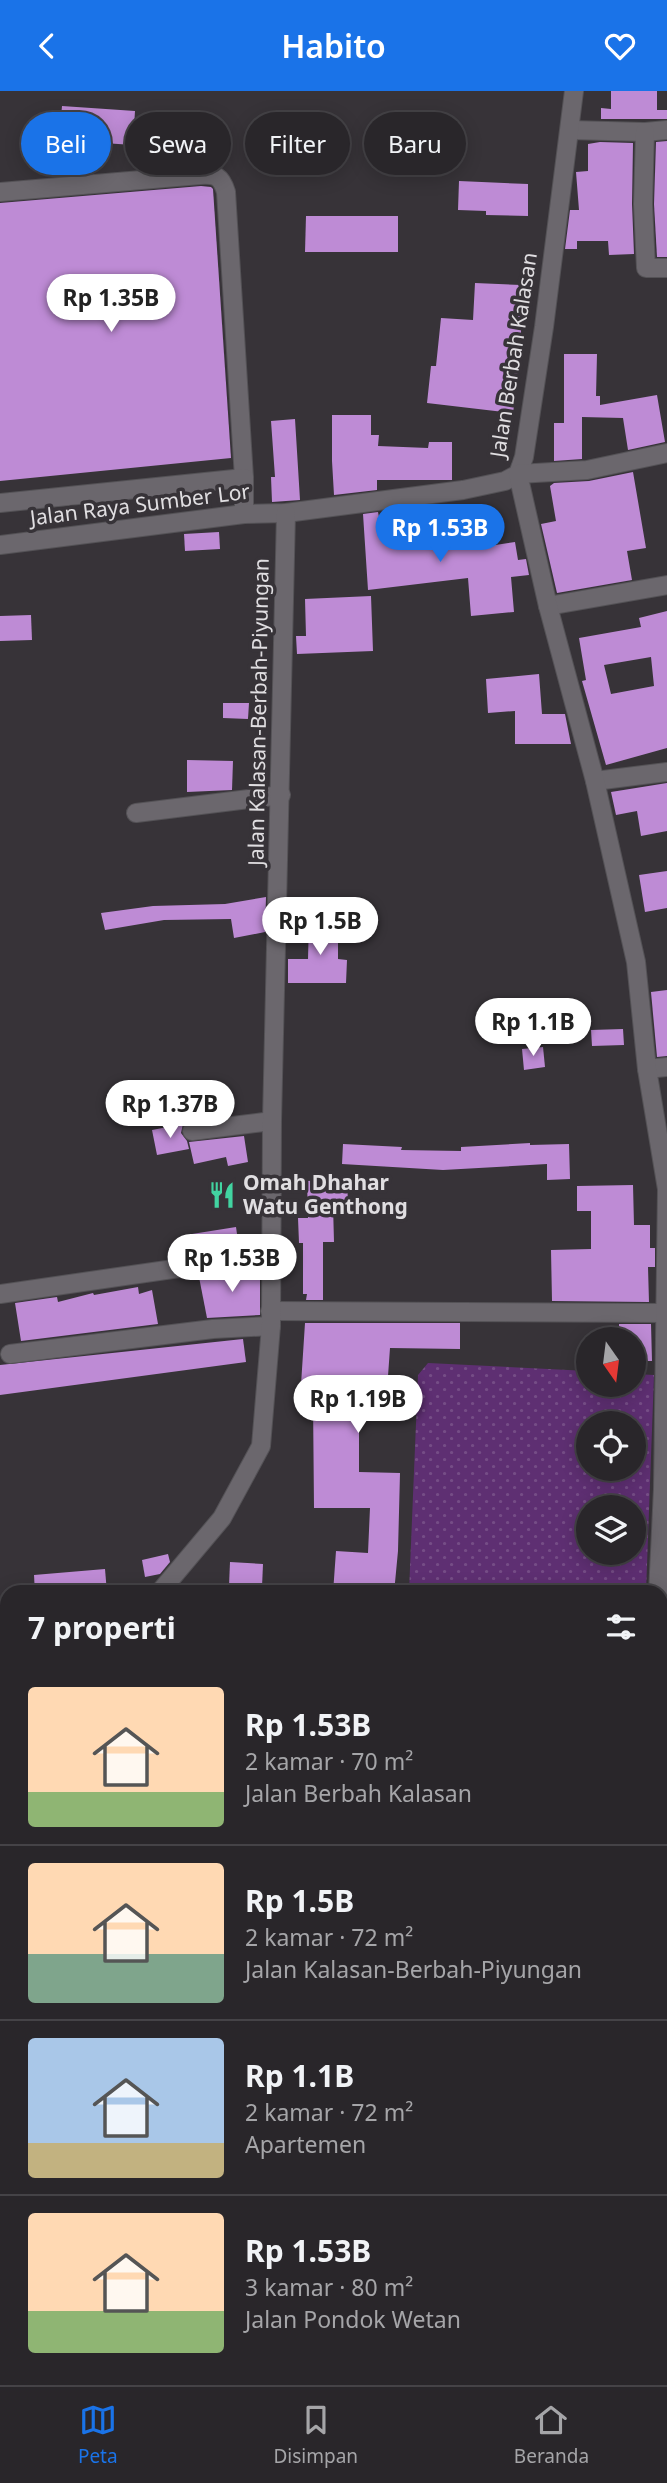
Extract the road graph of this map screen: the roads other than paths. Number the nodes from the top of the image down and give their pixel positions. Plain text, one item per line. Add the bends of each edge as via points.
1 (574, 91) edge
2 (570, 130) junction
3 (667, 130) edge
4 (645, 132) junction
5 (0, 192) edge
6 (667, 268) edge
7 (667, 453) edge
8 (518, 474) junction
9 (244, 478) junction
10 (0, 503) edge
11 (286, 513) junction
12 (244, 514) junction
13 (0, 545) edge
14 (667, 585) edge
15 (548, 606) junction
16 (667, 772) edge
17 (595, 781) junction
18 (281, 795) junction
19 (136, 813) dead end
20 (667, 1066) edge
21 (647, 1069) junction
22 (272, 1121) junction
23 (192, 1131) dead end
24 (270, 1255) junction
25 (0, 1294) edge
26 (665, 1313) edge
27 (270, 1318) junction
28 (10, 1354) dead end
29 (666, 1357) edge
30 (166, 1585) edge
31 (658, 1585) edge

1 - 2 street, Jalan Berbah Kalasan
2 - 4 street
2 - 8 street, Jalan Berbah Kalasan via 544,327
3 - 4 street
4 - 6 street via 646,268
5 - 9 street via 214,174 222,180
7 - 8 street via 587,470
8 - 11 street, Jalan Berbah Kalasan via 463,490
8 - 15 street
9 - 10 street
9 - 12 street
11 - 12 street, Jalan Raya Sumber Lor
11 - 18 street, Jalan Kalasan-Berbah-Piyungan
12 - 13 street, Jalan Raya Sumber Lor
14 - 15 street
15 - 17 street
16 - 17 street
17 - 21 street via 636,962
18 - 19 street
18 - 22 street, Jalan Kalasan-Berbah-Piyungan
20 - 21 street
21 - 26 street via 667,1189
22 - 23 street
22 - 24 street, Jalan Kalasan-Berbah-Piyungan
24 - 25 street
24 - 27 street, Jalan Kalasan-Berbah-Piyungan
26 - 27 street
26 - 29 street
27 - 28 street
27 - 30 street, Jalan Kalasan-Berbah-Piyungan via 261,1446 222,1518
29 - 31 street

